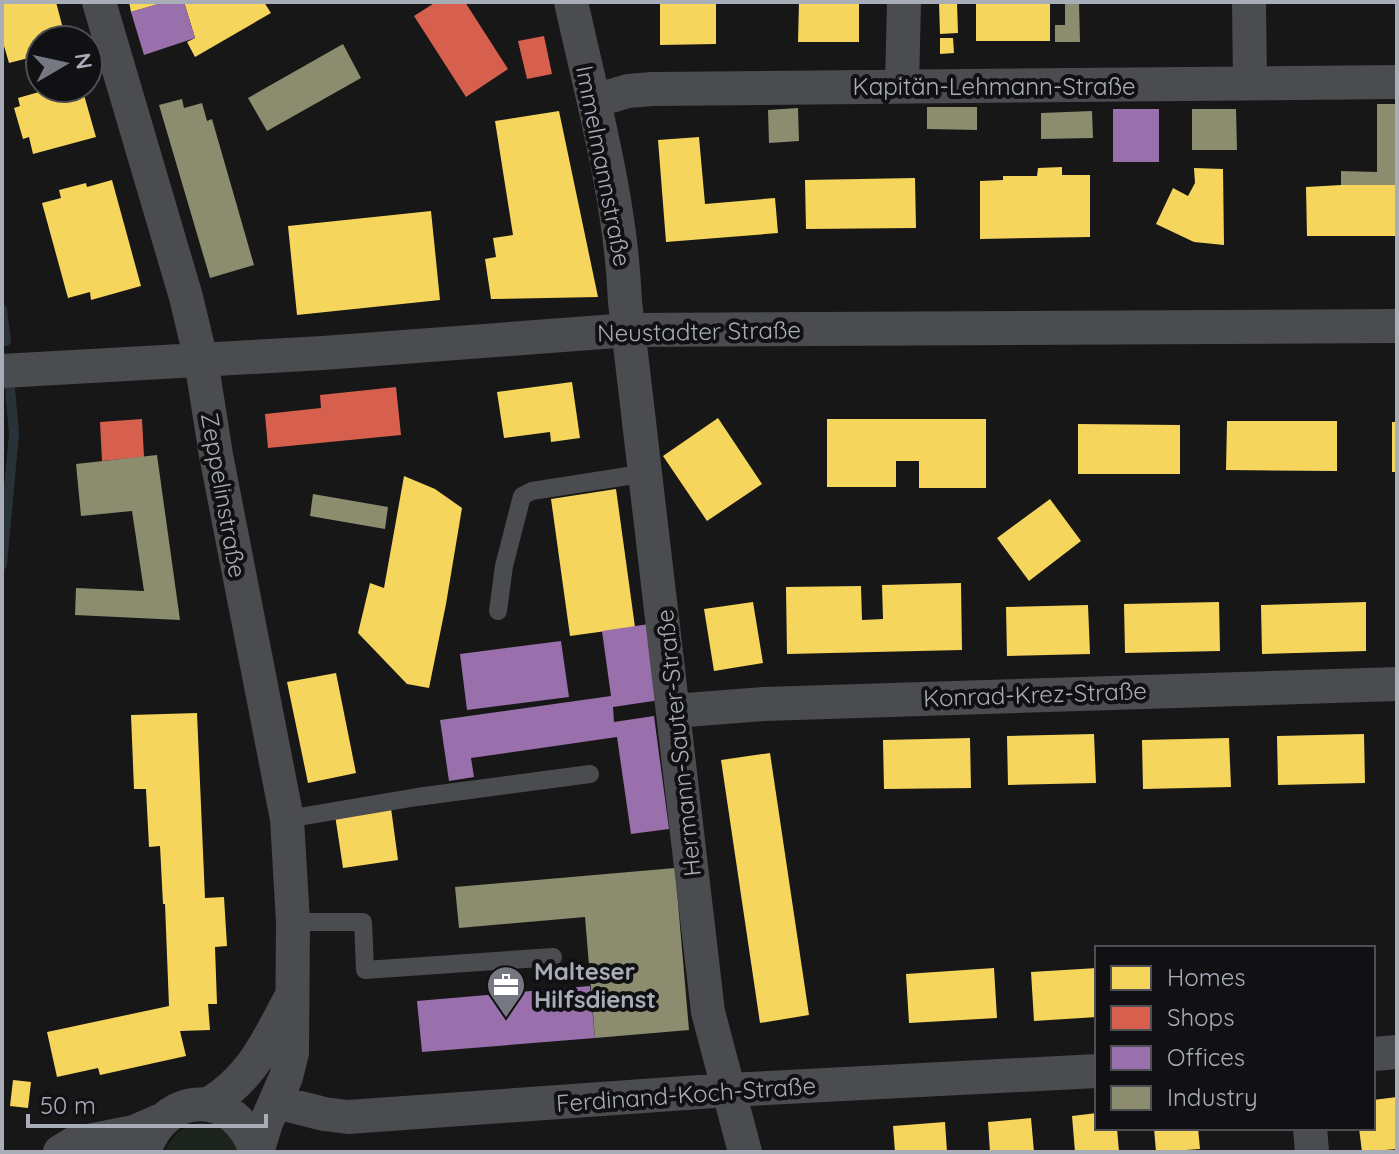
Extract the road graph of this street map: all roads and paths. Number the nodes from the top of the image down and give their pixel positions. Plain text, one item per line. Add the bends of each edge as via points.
1 (99, 2) edge
2 (571, 2) edge
3 (904, 2) edge
4 (1249, 2) edge
5 (1397, 82) edge
6 (1250, 83) junction
7 (902, 86) junction
8 (594, 101) junction
9 (1397, 326) edge
10 (629, 330) junction
11 (201, 360) junction
12 (8, 371) edge
13 (647, 473) junction
14 (498, 611) dead end
15 (1397, 684) edge
16 (674, 711) junction
17 (590, 774) dead end
18 (287, 819) junction
19 (293, 922) junction
20 (553, 957) dead end
21 (291, 998) junction
22 (1397, 1052) edge
23 (1375, 1054) edge
24 (1095, 1071) edge
25 (728, 1090) junction
26 (277, 1102) junction
27 (209, 1104) junction
28 (159, 1121) junction
29 (1310, 1130) edge
30 (60, 1152) edge
31 (144, 1152) edge
32 (256, 1152) edge
33 (745, 1152) edge
34 (1312, 1152) edge

1 - 11 street, Zeppelinstraße
2 - 8 street, Immelmannstraße
3 - 7 street
4 - 6 street
5 - 6 street, Kapitän-Lehmann-Straße
6 - 7 street, Kapitän-Lehmann-Straße
7 - 8 street, Kapitän-Lehmann-Straße via 640,90
8 - 10 street, Immelmannstraße via 622,248
9 - 10 street, Neustadter Straße
10 - 11 street, Neustadter Straße
10 - 13 street, Hermann-Sauter-Straße
11 - 12 street, Neustadter Straße
11 - 18 street, Zeppelinstraße
13 - 14 lane via 522,496
13 - 16 street, Hermann-Sauter-Straße
15 - 16 street, Konrad-Krez-Straße via 825,701
16 - 25 street, Hermann-Sauter-Straße via 708,1012
17 - 18 lane
18 - 19 street, Zeppelinstraße
19 - 20 lane via 363,922 365,970
19 - 21 street, Zeppelinstraße
21 - 26 street, Zeppelinstraße via 292,1053
21 - 27 street, Zeppelinstraße via 247,1074
22 - 23 street
24 - 25 street, Ferdinand-Koch-Straße
25 - 26 street, Ferdinand-Koch-Straße via 348,1117
25 - 33 street, Hermann-Sauter-Straße
26 - 32 street, Zeppelinstraße
27 - 28 street via 173,1110
27 - 32 street via 240,1121
28 - 30 street
28 - 31 street
29 - 34 street

